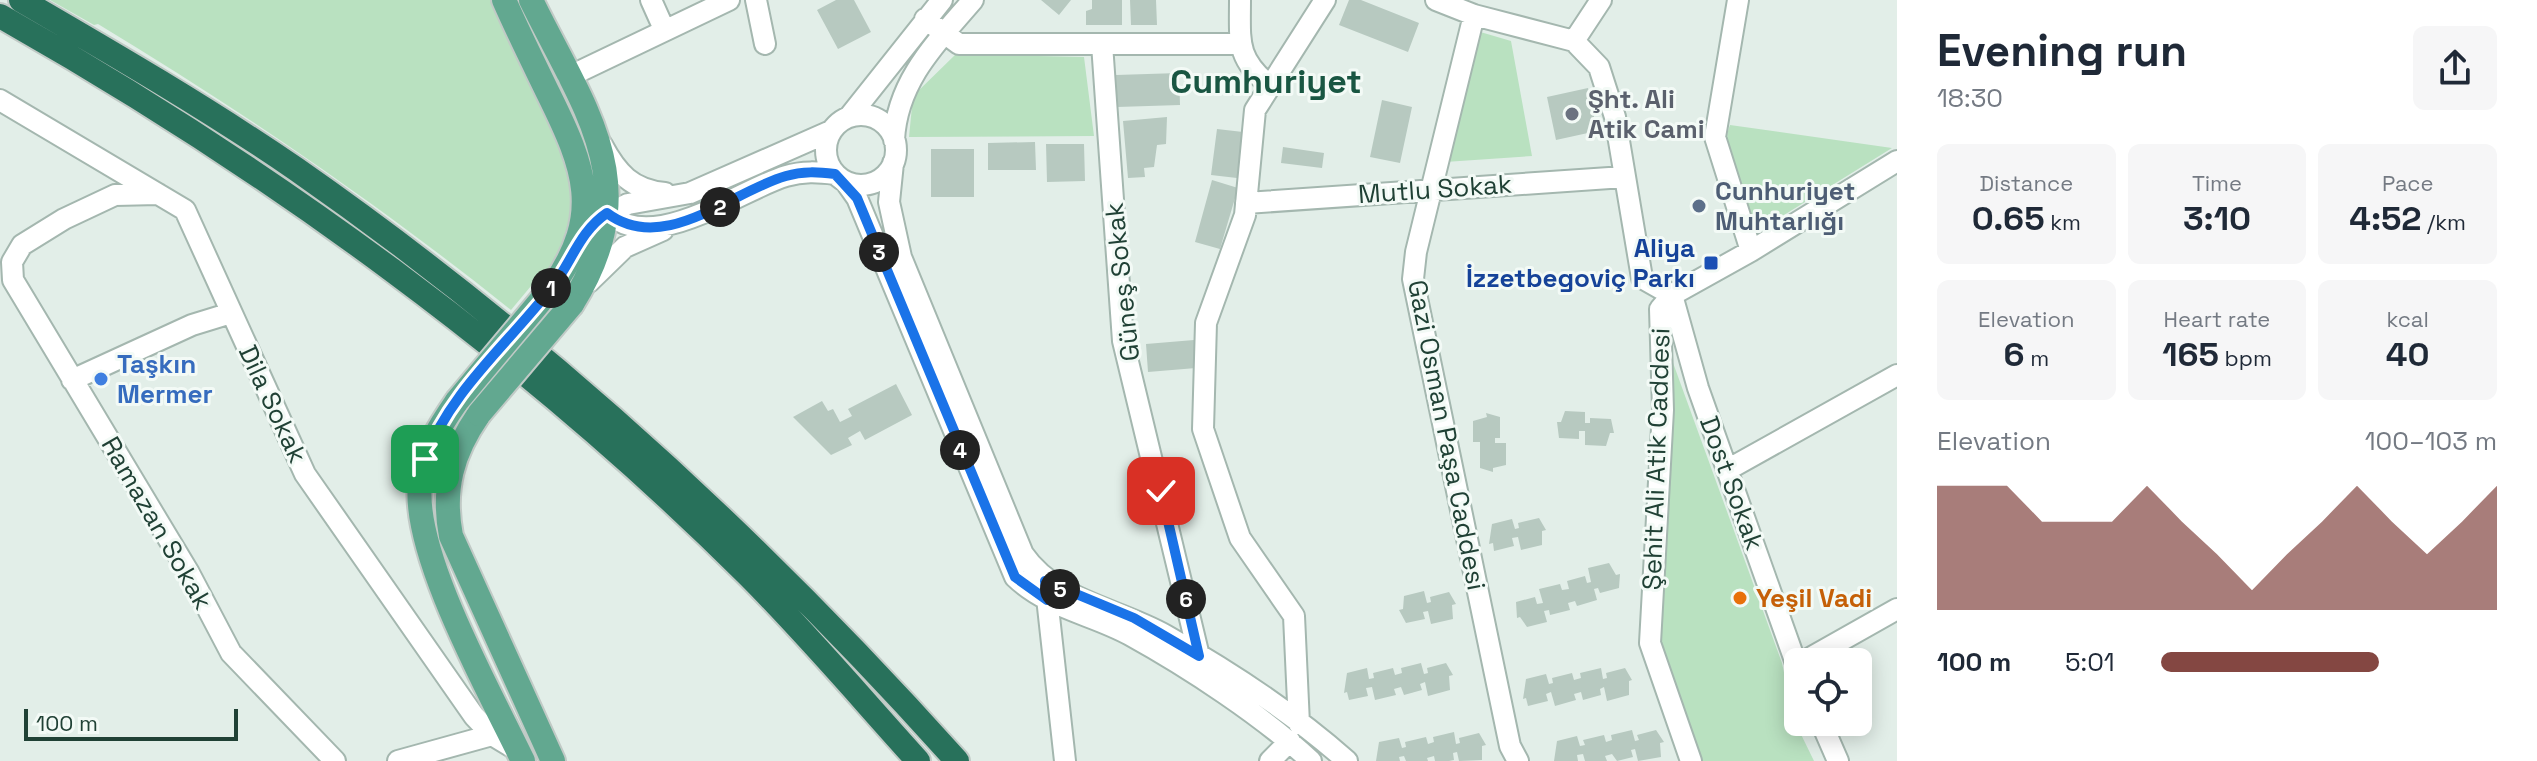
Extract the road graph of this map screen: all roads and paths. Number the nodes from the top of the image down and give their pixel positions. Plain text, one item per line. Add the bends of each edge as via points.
1 (21, 0) edge
2 (504, 0) edge
3 (531, 0) edge
4 (651, 0) edge
5 (729, 0) edge
6 (756, 0) edge
7 (942, 0) edge
8 (973, 0) edge
9 (1240, 0) edge
10 (1325, 0) edge
11 (1436, 0) edge
12 (1601, 0) edge
13 (1738, 0) edge
14 (1474, 15) junction
15 (0, 16) edge
16 (925, 19) junction
17 (664, 29) junction
18 (945, 34) junction
19 (1574, 41) junction
20 (765, 44) dead end
21 (1102, 44) junction
22 (1240, 44) junction
23 (568, 77) junction
24 (1270, 86) junction
25 (0, 100) edge
26 (560, 115) junction
27 (849, 117) junction
28 (591, 125) junction
29 (831, 131) junction
30 (894, 140) junction
31 (1897, 161) edge
32 (893, 163) junction
33 (1624, 177) junction
34 (840, 178) junction
35 (704, 186) junction
36 (1431, 190) junction
37 (158, 194) junction
38 (1246, 203) junction
39 (607, 213) junction
40 (690, 219) junction
41 (576, 248) junction
42 (1751, 251) junction
43 (1672, 295) junction
44 (572, 304) junction
45 (231, 313) junction
46 (1897, 375) edge
47 (72, 380) junction
48 (1727, 470) junction
49 (1046, 590) junction
50 (1897, 609) edge
51 (1793, 648) edge
52 (1829, 648) edge
53 (1199, 656) junction
54 (1295, 733) junction
55 (492, 735) junction
56 (1827, 736) edge
57 (520, 756) edge
58 (335, 761) edge
59 (398, 761) edge
60 (553, 761) edge
61 (918, 761) edge
62 (957, 761) edge
63 (1065, 761) edge
64 (1270, 761) edge
65 (1311, 761) edge
66 (1347, 761) edge
67 (1518, 761) edge
68 (1691, 761) edge
69 (1838, 761) edge

1 - 62 highway via 296,169 465,294 583,391 758,550
2 - 26 main road
3 - 23 main road
4 - 17 street
5 - 17 street
6 - 20 street
7 - 16 street
8 - 18 street
9 - 22 street
10 - 24 street
11 - 14 street
12 - 19 street
13 - 42 street via 1715,137
14 - 19 street
14 - 36 street, Gazi Osman Paşa Caddesi
15 - 61 highway via 211,144 464,327 670,500 735,562 835,663
16 - 18 street
16 - 27 street
17 - 23 street
18 - 21 street via 959,44
18 - 30 street via 909,78 895,116
19 - 33 street, Şehit Ali Atik Caddesi via 1599,67 1615,117
21 - 22 street
21 - 53 street, Güneş Sokak via 1123,341
22 - 24 street via 1248,68
23 - 28 main road
24 - 38 street via 1255,110
25 - 37 street, Dila Sokak
26 - 39 street via 589,161
26 - 41 main road via 583,173 584,210
27 - 29 street
27 - 30 street via 881,122
28 - 35 street via 611,161 641,188 669,193
28 - 39 main road via 606,167
29 - 34 street via 826,153
29 - 35 street
30 - 32 street
31 - 42 street
32 - 34 street via 887,173 867,184
32 - 49 street via 889,202 901,257 1023,554
33 - 36 street, Mutlu Sokak
33 - 43 street, Şehit Ali Atik Caddesi via 1642,278
34 - 40 street via 801,172
34 - 49 street via 857,198 1009,568 1023,585
35 - 39 street
36 - 38 street, Mutlu Sokak
36 - 67 street, Gazi Osman Paşa Caddesi via 1416,252 1415,304 1510,746
37 - 45 street, Dila Sokak via 185,210
37 - 47 street, Ramazan Sokak via 115,195 22,245 12,262 13,280
38 - 54 street via 1206,323 1203,429 1240,538 1294,616
39 - 40 street via 641,226
39 - 41 street via 589,227
39 - 44 main road via 596,260
40 - 44 street via 625,247
41 - 57 main road, bridge via 553,286 457,401 432,441 420,483 421,525 439,581
42 - 43 street
43 - 48 street, Dost Sokak
43 - 68 street, Şehit Ali Atik Caddesi via 1660,309 1663,410 1650,643
44 - 60 main road, bridge via 459,445 449,475 447,514 451,536
45 - 47 street via 192,325
45 - 55 street, Dila Sokak via 305,474
46 - 48 street
47 - 58 street, Ramazan Sokak via 231,653
48 - 51 street, Dost Sokak
49 - 53 street via 1134,618
49 - 54 street
49 - 63 street
50 - 52 street
53 - 54 street
54 - 64 street
54 - 65 street
54 - 66 street
55 - 57 street, Dila Sokak
55 - 59 street
56 - 69 street

